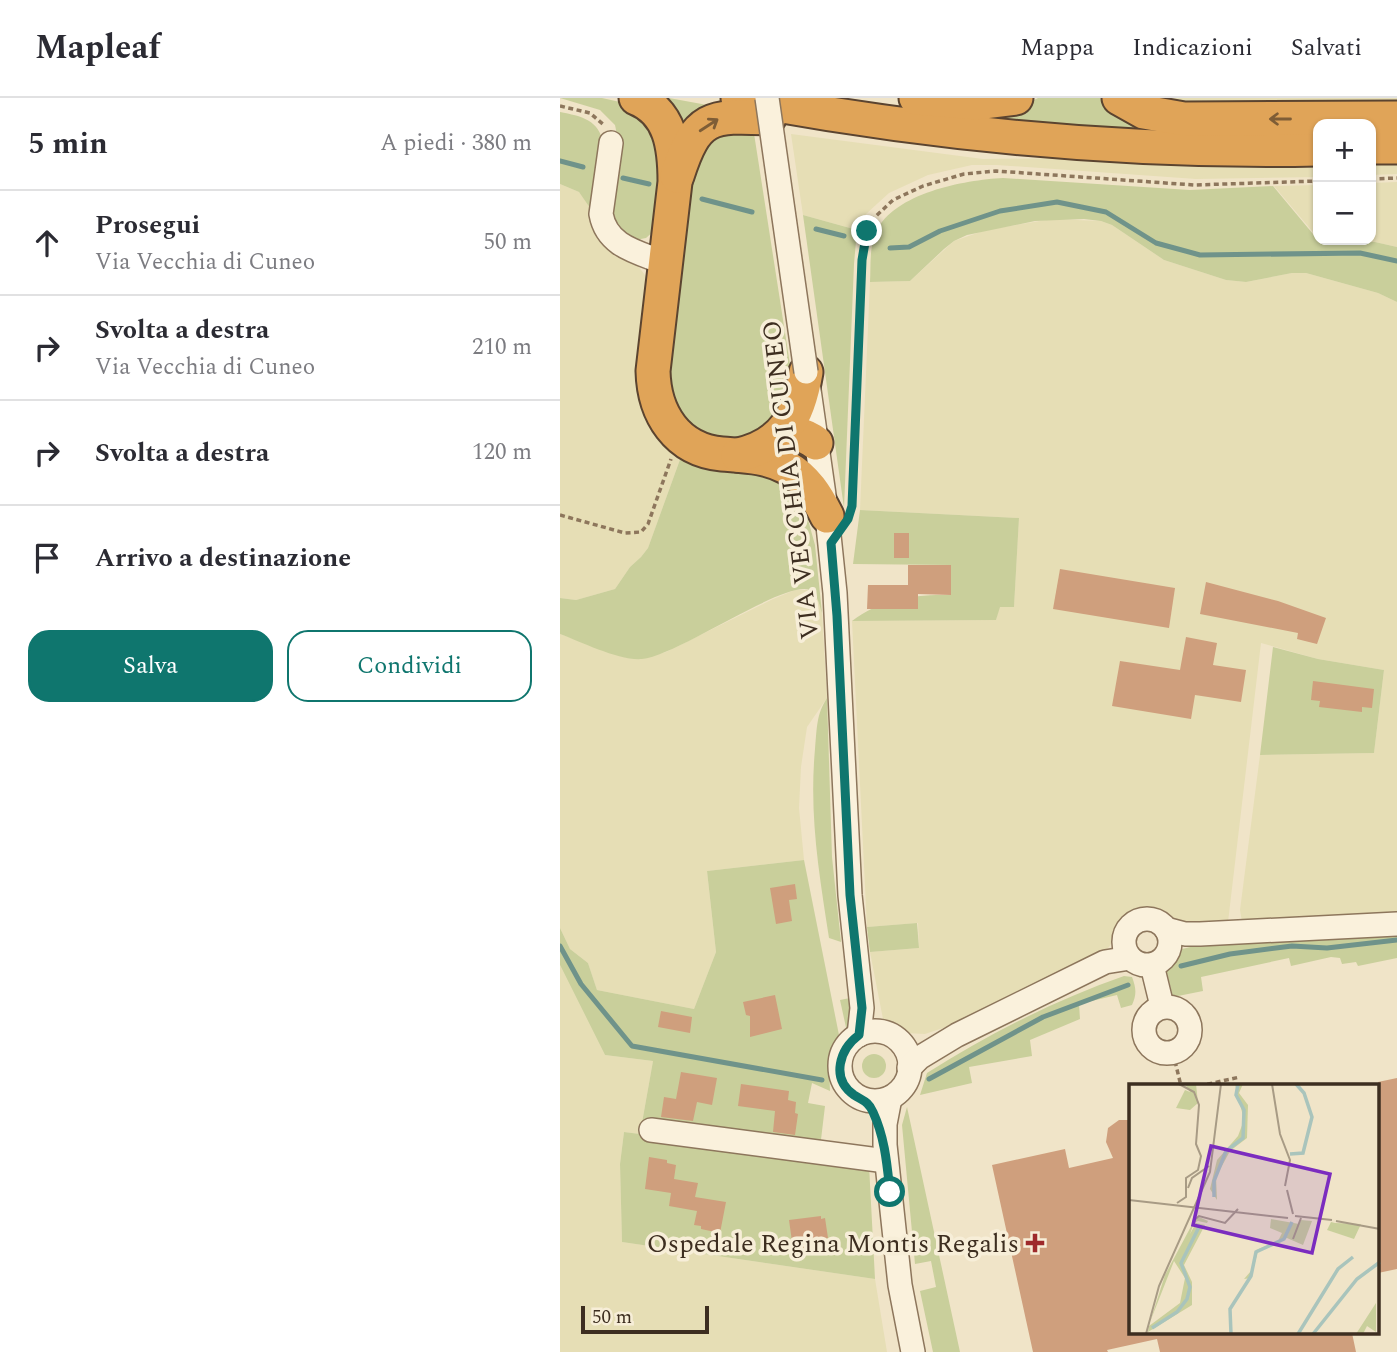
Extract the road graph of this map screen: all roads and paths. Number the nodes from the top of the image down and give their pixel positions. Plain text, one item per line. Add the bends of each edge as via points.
1 (636, 98) edge
2 (738, 98) edge
3 (767, 98) edge
4 (1016, 98) edge
5 (1119, 98) edge
6 (560, 106) edge
7 (908, 111) edge
8 (1397, 118) edge
9 (611, 143) joint
10 (1376, 147) edge
11 (1397, 147) edge
12 (1313, 149) edge
13 (1397, 178) edge
14 (1376, 179) edge
15 (675, 181) junction
16 (1313, 181) edge
17 (665, 263) junction
18 (806, 372) junction
19 (679, 438) junction
20 (817, 445) junction
21 (782, 450) junction
22 (560, 514) edge
23 (839, 514) junction
24 (1397, 924) edge
25 (1162, 948) junction
26 (1127, 949) junction
27 (1162, 1006) junction
28 (957, 1035) junction
29 (879, 1036) junction
30 (1173, 1052) junction
31 (909, 1068) junction
32 (1240, 1077) dead end
33 (1181, 1084) edge
34 (1208, 1084) edge
35 (878, 1099) junction
36 (651, 1130) dead end
37 (886, 1153) junction
38 (913, 1352) edge

1 - 15 highway via 650,105 666,124
2 - 7 highway
3 - 18 street, VIA VECCHIA DI CUNEO, bridge
4 - 7 highway
8 -> 5 highway via 1184,119 1144,112
6 - 9 path via 599,119
7 - 12 highway via 1024,138 1138,147
15 -> 7 highway via 695,135 722,117
9 - 17 street via 603,225 618,242
10 - 11 highway
13 - 14 path
15 - 17 highway
16 - 23 path via 1182,185 996,171 943,179 893,200 874,218 863,246
17 - 19 highway via 653,386 656,402
18 - 20 street, VIA VECCHIA DI CUNEO
18 - 21 highway
19 - 21 highway via 709,452 759,457
19 - 22 path via 641,532 625,533
20 - 21 highway via 804,459
20 - 23 street, VIA VECCHIA DI CUNEO
21 - 23 highway via 803,480
23 - 29 street, VIA VECCHIA DI CUNEO via 837,616 851,907 860,983
24 - 25 street via 1200,934
25 - 26 street via 1144,965
25 - 26 street via 1159,923 1150,919 1132,924 1126,932
25 - 27 street
26 - 28 street
27 - 30 street via 1178,1008 1190,1023 1186,1044
27 - 30 street via 1149,1015 1145,1036 1157,1051
28 - 29 street via 933,1042
28 - 31 street
29 - 31 street, VIA VECCHIA DI CUNEO via 905,1049
29 - 35 street via 848,1044 840,1070 844,1084 854,1094
30 - 33 path
31 - 35 street via 904,1086
32 - 34 path
35 - 37 street
36 - 37 street
37 - 38 street via 900,1285

